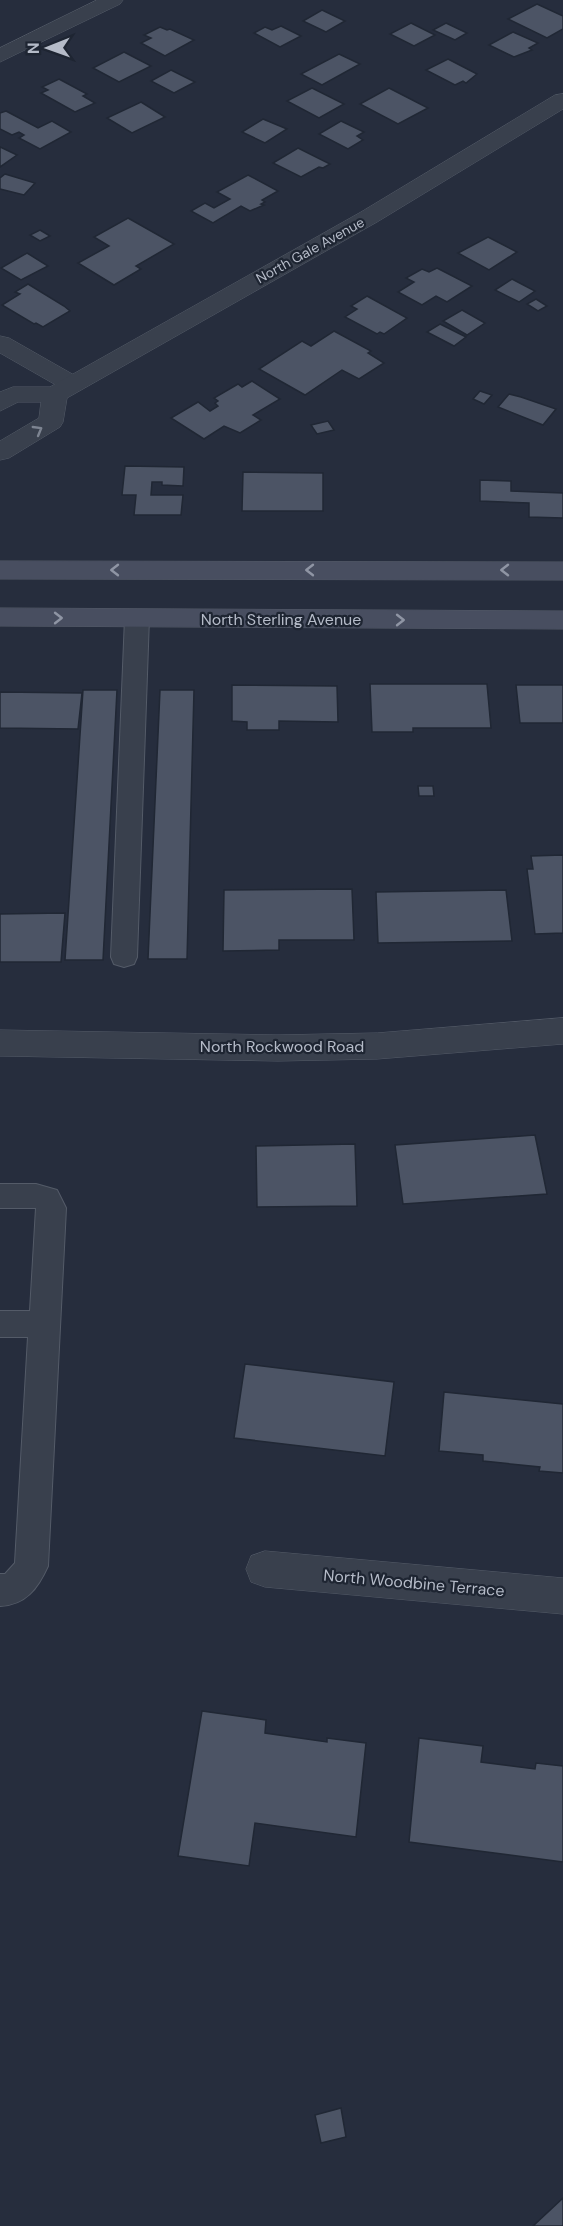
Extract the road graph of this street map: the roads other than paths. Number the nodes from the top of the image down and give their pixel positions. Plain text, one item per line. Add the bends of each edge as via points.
1 (113, 0) edge
2 (0, 56) edge
3 (563, 100) edge
4 (0, 343) edge
5 (63, 389) junction
6 (0, 403) edge
7 (0, 452) edge
8 (0, 550) edge
9 (11, 570) edge
10 (563, 571) edge
11 (0, 617) edge
12 (137, 618) junction
13 (563, 620) edge
14 (124, 957) dead end
15 (563, 1031) edge
16 (0, 1042) edge
17 (0, 1196) edge
18 (0, 1324) edge
19 (45, 1324) junction
20 (265, 1569) dead end
21 (0, 1590) edge
22 (563, 1596) edge

1 - 2 street
3 - 5 street, North Gale Avenue via 369,217
4 - 5 street
5 - 6 street, North Gale Avenue via 14,395
7 -> 5 street via 51,422
8 - 9 main road
10 -> 9 main road
11 -> 12 main road, North Sterling Avenue
12 -> 13 main road, North Sterling Avenue
12 - 14 lane
15 - 16 street, North Rockwood Road via 344,1047
17 - 19 lane via 36,1196 47,1199 51,1208
18 - 19 lane
19 - 21 lane via 31,1566 23,1582
20 - 22 street, North Woodbine Terrace

